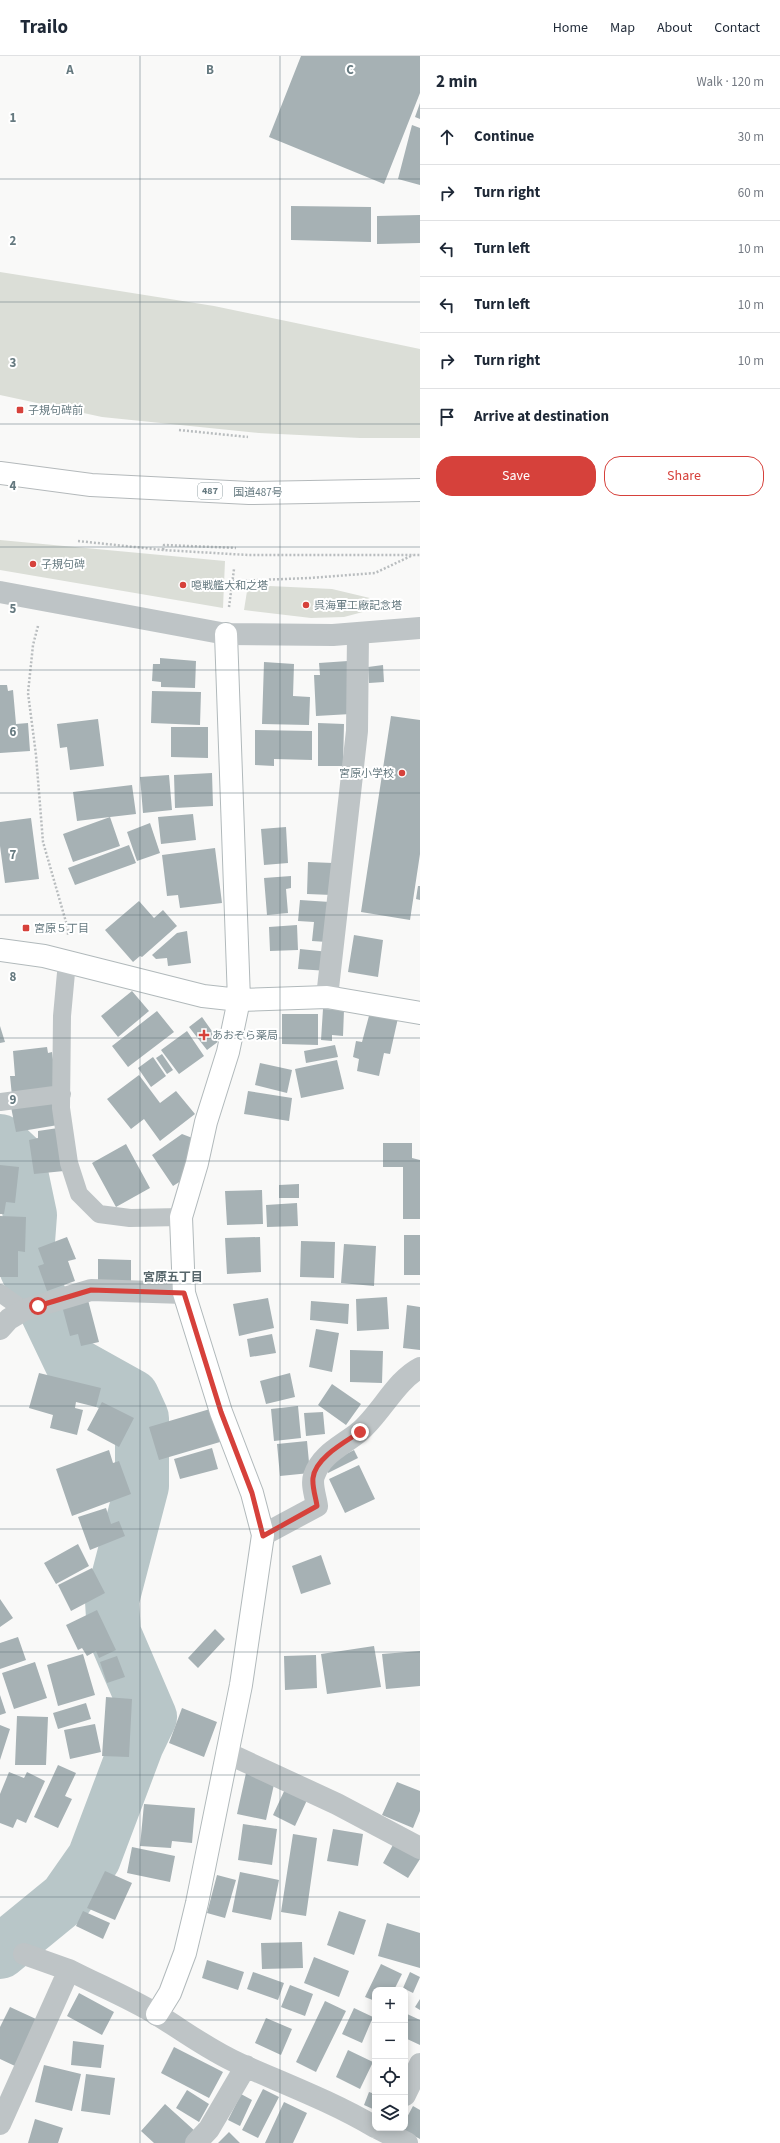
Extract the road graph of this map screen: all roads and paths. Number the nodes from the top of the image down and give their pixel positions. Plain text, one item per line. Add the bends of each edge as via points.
1 (179, 430) dead end
2 (248, 437) dead end
3 (0, 473) edge
4 (420, 490) edge
5 (78, 541) dead end
6 (236, 548) dead end
7 (163, 550) junction
8 (413, 555) junction
9 (420, 555) edge
10 (234, 569) dead end
11 (233, 581) junction
12 (0, 592) edge
13 (44, 600) junction
14 (420, 628) edge
15 (358, 633) junction
16 (226, 634) junction
17 (0, 950) edge
18 (67, 962) junction
19 (327, 997) junction
20 (239, 1000) junction
21 (420, 1013) edge
22 (62, 1094) junction
23 (0, 1102) edge
24 (181, 1217) junction
25 (0, 1293) edge
26 (184, 1293) junction
27 (37, 1306) junction
28 (0, 1329) edge
29 (420, 1368) edge
30 (263, 1536) junction
31 (227, 1753) junction
32 (420, 1848) edge
33 (24, 1954) dead end
34 (69, 1970) junction
35 (157, 2014) junction
36 (420, 2064) edge
37 (246, 2066) junction
38 (408, 2089) edge
39 (0, 2124) edge
40 (372, 2124) edge
41 (386, 2131) edge
42 (196, 2143) edge
43 (407, 2143) edge

1 - 2 path
3 - 4 main road, 国道487号 / 487 via 91,485 241,492
5 - 7 path
6 - 7 path via 164,545
7 - 8 path via 248,555
8 - 9 path
8 - 11 path via 375,573
10 - 11 path
11 - 16 path
12 - 13 street
13 - 16 street
13 - 18 path via 34,645 28,693 43,842 68,928
14 - 15 street
15 - 16 street
15 - 19 street via 357,732
16 - 20 main road
17 - 18 main road
18 - 20 main road via 203,996
18 - 22 lane via 62,1016
19 - 20 main road
19 - 21 main road
20 - 24 main road via 228,1052
22 - 23 lane
22 - 24 lane via 61,1108 69,1163 79,1194 99,1214 130,1218
24 - 26 main road
25 - 27 lane
26 - 27 street via 91,1290
26 - 30 main road via 221,1412 252,1493
27 - 28 street via 9,1319
29 - 30 street via 402,1382 360,1432 320,1463 313,1478 317,1506
30 - 31 main road via 242,1685
31 - 32 street via 337,1804
31 - 35 main road via 185,1954 170,1993
33 - 34 street
34 - 35 street
34 - 39 street
35 - 37 street via 187,2036
36 - 38 street
37 - 40 street
37 - 42 street via 209,2129
41 - 43 street

